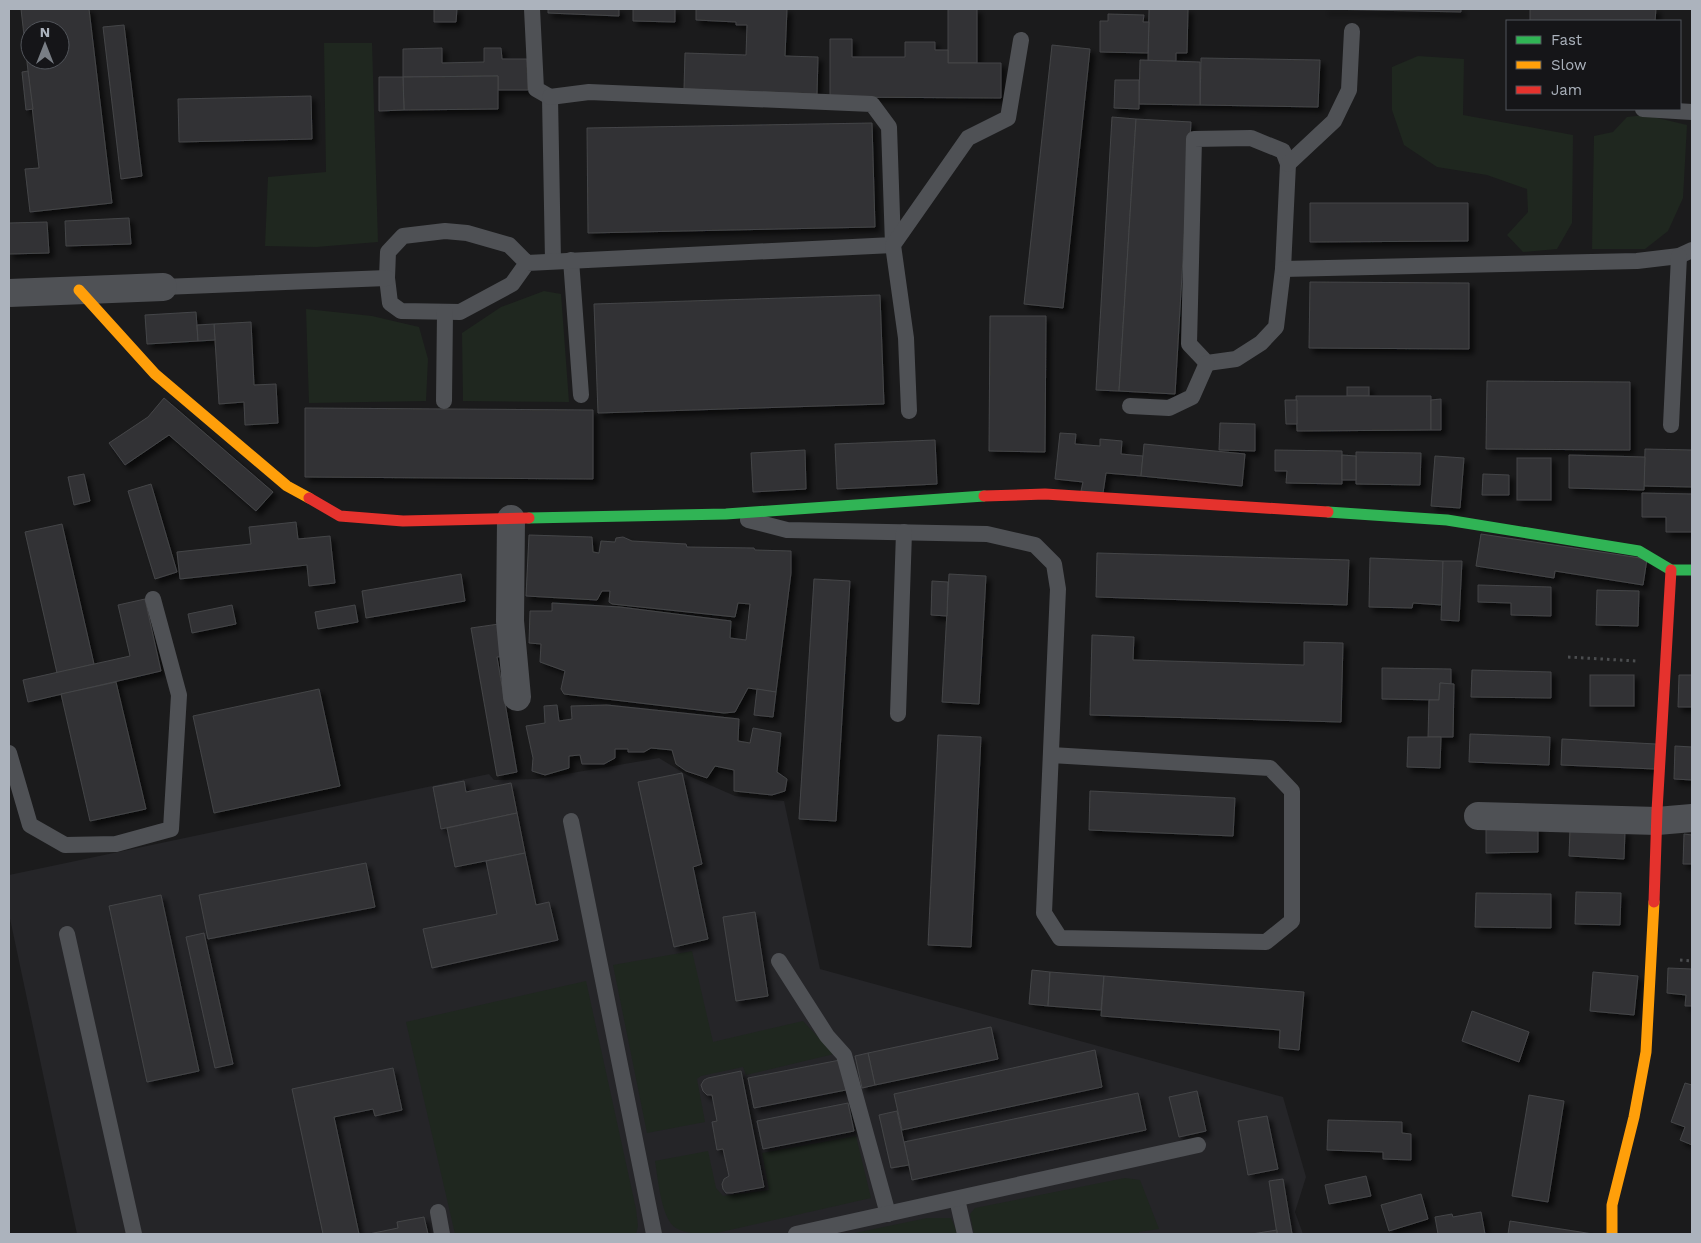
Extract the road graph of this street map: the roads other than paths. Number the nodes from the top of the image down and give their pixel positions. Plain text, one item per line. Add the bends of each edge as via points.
1 (532, 9) edge
2 (1352, 31) dead end
3 (1021, 40) dead end
4 (550, 97) junction
5 (1659, 110) edge
6 (1692, 112) edge
7 (1288, 164) junction
8 (892, 245) junction
9 (1686, 253) edge
10 (571, 260) junction
11 (553, 261) junction
12 (527, 262) junction
13 (1283, 269) junction
14 (387, 278) junction
15 (163, 287) joint
16 (79, 290) junction
17 (9, 293) edge
18 (445, 312) junction
19 (1207, 363) junction
20 (581, 395) dead end
21 (444, 400) dead end
22 (1130, 406) dead end
23 (909, 411) dead end
24 (1671, 425) dead end
25 (726, 514) junction
26 (511, 519) junction
27 (904, 532) junction
28 (1671, 570) junction
29 (1692, 570) edge
30 (152, 599) dead end
31 (517, 697) dead end
32 (898, 714) dead end
33 (9, 753) edge
34 (1051, 755) junction
35 (1478, 816) dead end
36 (1692, 818) edge
37 (1657, 821) junction
38 (571, 822) dead end
39 (67, 934) dead end
40 (779, 961) dead end
41 (1198, 1145) dead end
42 (957, 1199) junction
43 (438, 1212) dead end
44 (888, 1214) junction
45 (134, 1234) edge
46 (442, 1234) edge
47 (654, 1234) edge
48 (796, 1234) edge
49 (965, 1234) edge
50 (1612, 1234) edge

1 - 4 lane via 536,89
2 - 7 lane via 1349,90 1342,105 1334,121
3 - 8 lane via 1008,118 968,138
4 - 8 lane via 589,92 872,104 889,127
4 - 11 lane
5 - 6 lane
7 - 13 lane
7 - 19 lane via 1284,151 1251,138 1194,139 1189,344
8 - 10 lane
8 - 23 lane via 906,338
9 - 13 lane via 1637,261
9 - 24 lane
10 - 11 lane
10 - 20 lane
11 - 12 lane
12 - 14 lane via 510,245 467,233 445,231 403,236 388,252
12 - 18 lane via 512,284 460,312
13 - 19 lane via 1276,326 1261,343 1236,360
14 - 15 lane
14 - 18 lane via 390,303 401,311
15 - 16 street
16 - 17 street
16 - 26 street via 155,374 287,486 340,516 403,521
18 - 21 lane
19 - 22 lane via 1192,397 1169,408
25 - 26 street
25 - 27 lane via 787,530
25 - 28 street via 1045,494 1447,520 1638,551
26 - 31 street via 510,621
27 - 32 lane
27 - 34 lane via 987,534 1034,545 1054,564 1058,589
28 - 29 street
28 - 37 street
30 - 33 lane via 179,694 171,829 116,844 65,845 30,825
34 - 34 lane via 1044,913 1060,938 1266,942 1292,921 1292,791 1270,768
35 - 37 street
36 - 37 street
37 - 50 street via 1646,1052 1612,1205
38 - 47 lane
39 - 45 lane
40 - 44 lane via 827,1036 844,1055
41 - 42 lane
42 - 44 lane
42 - 49 lane
43 - 46 lane
44 - 48 lane

